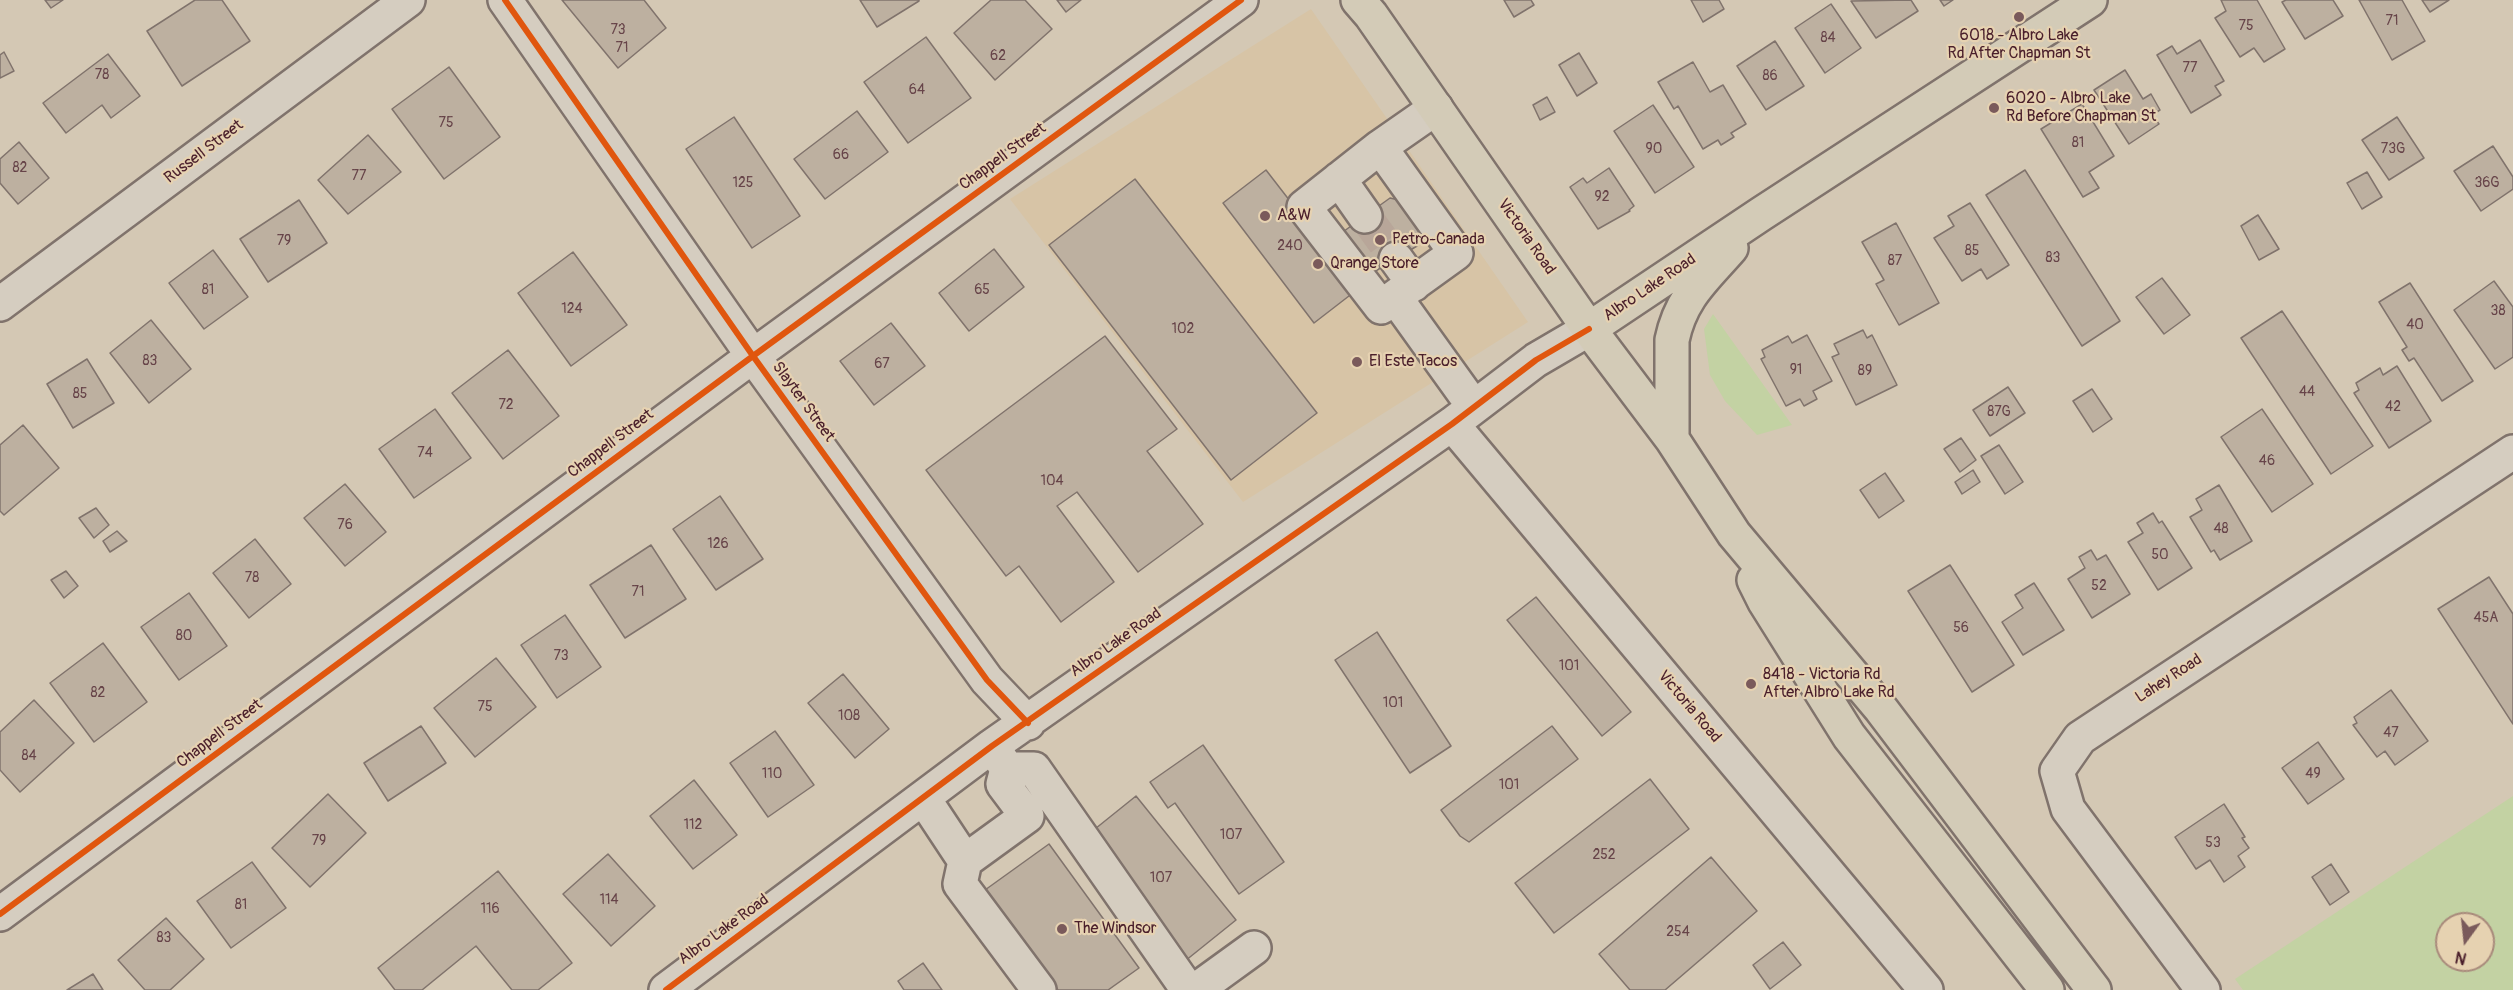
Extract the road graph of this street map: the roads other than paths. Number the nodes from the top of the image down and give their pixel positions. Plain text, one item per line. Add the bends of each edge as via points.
1 (408, 0) edge
2 (505, 0) edge
3 (1241, 0) edge
4 (1358, 0) edge
5 (2090, 0) edge
6 (1436, 108) junction
7 (1380, 147) junction
8 (1339, 179) junction
9 (1761, 214) junction
10 (1365, 216) tunnel mouth
11 (1402, 280) junction
12 (0, 304) edge
13 (1590, 329) junction
14 (753, 356) junction
15 (1463, 416) junction
16 (1672, 440) junction
17 (2513, 452) edge
18 (1734, 534) junction
19 (1028, 723) junction
20 (1000, 758) junction
21 (924, 799) junction
22 (964, 861) junction
23 (0, 914) edge
24 (1254, 948) dead end
25 (666, 990) edge
26 (1039, 990) edge
27 (1188, 990) edge
28 (1196, 990) edge
29 (1926, 990) edge
30 (2047, 990) edge
31 (2094, 990) edge
32 (2203, 990) edge

1 - 12 street, Russell Street
2 - 14 street, Slayter Street
3 - 14 street, Chappell Street
4 - 6 main road, Victoria Road
5 - 9 main road, Albro Lake Road
6 - 7 street
6 - 13 main road, Victoria Road
7 - 8 street
7 - 11 street via 1456,253
8 - 10 street
8 - 11 street via 1304,207 1381,307
9 - 13 main road, Albro Lake Road
9 - 16 main road via 1686,300 1675,326
11 - 15 street, Victoria Road
13 - 15 street, Albro Lake Road via 1536,360
13 - 16 main road, Victoria Road
14 - 19 street, Slayter Street via 987,680
14 - 23 street, Chappell Street
15 - 19 street, Albro Lake Road
15 - 29 street, Victoria Road
16 - 18 main road, Victoria Road
17 - 32 street, Lahey Road via 2080,738 2057,771 2068,809
18 - 30 main road, Victoria Road via 1764,602 1849,736
18 - 31 main road, Victoria Road via 1881,709
19 - 20 street, Albro Lake Road
20 - 21 street, Albro Lake Road
20 - 22 street via 1003,784 1027,816
20 - 27 street via 1034,769
21 - 22 street
21 - 25 street, Albro Lake Road
22 - 26 street via 960,884
24 - 28 street

